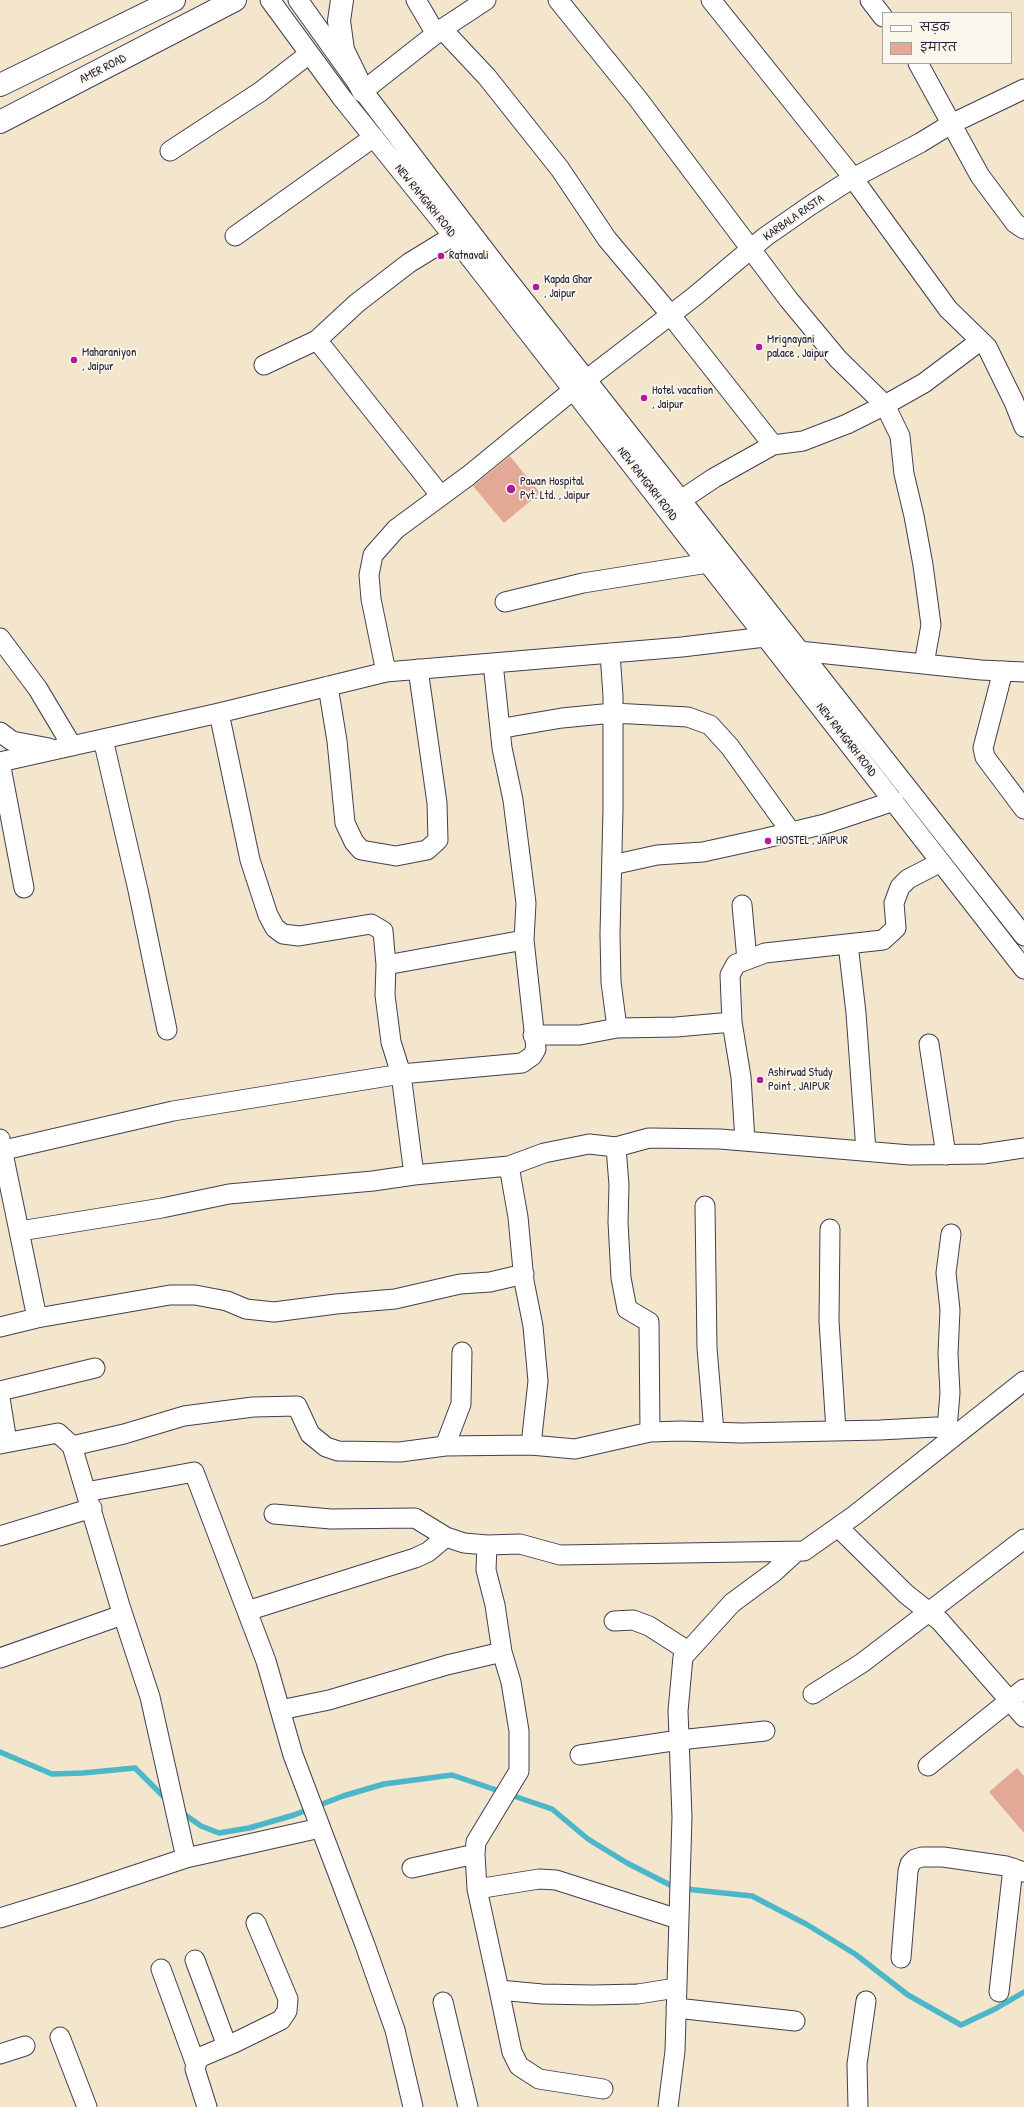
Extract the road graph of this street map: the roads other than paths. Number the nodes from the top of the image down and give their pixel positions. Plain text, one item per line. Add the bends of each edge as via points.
1 (174, 0) edge
2 (235, 0) edge
3 (270, 0) edge
4 (298, 0) edge
5 (342, 0) edge
6 (416, 0) edge
7 (486, 0) edge
8 (558, 0) edge
9 (711, 0) edge
10 (870, 0) edge
11 (882, 16) edge
12 (439, 31) junction
13 (310, 54) junction
14 (919, 64) edge
15 (0, 85) edge
16 (1024, 89) edge
17 (363, 91) junction
18 (0, 122) edge
19 (951, 124) junction
20 (374, 138) junction
21 (170, 151) dead end
22 (853, 178) junction
23 (1024, 229) edge
24 (235, 236) dead end
25 (453, 236) junction
26 (751, 249) junction
27 (671, 315) junction
28 (317, 340) junction
29 (980, 340) junction
30 (264, 365) dead end
31 (580, 385) junction
32 (885, 405) junction
33 (1022, 419) edge
34 (773, 445) junction
35 (441, 496) junction
36 (681, 500) junction
37 (708, 563) junction
38 (505, 602) dead end
39 (765, 637) junction
40 (0, 638) edge
41 (799, 651) junction
42 (610, 653) junction
43 (493, 663) junction
44 (924, 664) junction
45 (418, 669) junction
46 (1003, 671) junction
47 (386, 672) junction
48 (1024, 672) edge
49 (328, 686) junction
50 (219, 713) junction
51 (613, 713) junction
52 (0, 732) edge
53 (501, 732) junction
54 (103, 739) junction
55 (64, 748) junction
56 (0, 762) edge
57 (894, 801) junction
58 (1024, 809) edge
59 (791, 832) junction
60 (941, 862) junction
61 (612, 865) junction
62 (24, 888) dead end
63 (742, 905) dead end
64 (1024, 935) edge
65 (524, 940) junction
66 (848, 944) junction
67 (747, 960) junction
68 (386, 964) junction
69 (1024, 969) edge
70 (732, 1022) junction
71 (617, 1028) junction
72 (167, 1030) dead end
73 (533, 1035) junction
74 (929, 1044) dead end
75 (401, 1074) junction
76 (745, 1141) junction
77 (1, 1146) edge
78 (616, 1147) junction
79 (1024, 1148) edge
80 (866, 1151) junction
81 (946, 1155) junction
82 (509, 1166) junction
83 (414, 1175) junction
84 (705, 1206) dead end
85 (830, 1230) dead end
86 (20, 1231) junction
87 (951, 1234) dead end
88 (524, 1274) junction
89 (37, 1318) junction
90 (0, 1327) edge
91 (462, 1352) dead end
92 (95, 1368) dead end
93 (1024, 1381) edge
94 (0, 1390) edge
95 (0, 1398) edge
96 (836, 1431) junction
97 (953, 1431) junction
98 (650, 1432) junction
99 (714, 1432) junction
100 (4, 1443) edge
101 (531, 1445) junction
102 (72, 1446) junction
103 (445, 1446) junction
104 (89, 1500) junction
105 (274, 1514) dead end
106 (838, 1527) junction
107 (0, 1536) edge
108 (446, 1538) junction
109 (1024, 1539) edge
110 (487, 1546) junction
111 (797, 1551) junction
112 (247, 1611) junction
113 (927, 1612) junction
114 (122, 1615) junction
115 (614, 1621) dead end
116 (688, 1651) junction
117 (502, 1652) junction
118 (0, 1658) edge
119 (1024, 1689) edge
120 (813, 1694) dead end
121 (1008, 1700) junction
122 (280, 1710) junction
123 (1024, 1717) edge
124 (765, 1731) dead end
125 (679, 1740) junction
126 (580, 1755) dead end
127 (928, 1766) dead end
128 (319, 1824) junction
129 (475, 1854) junction
130 (186, 1858) junction
131 (412, 1868) dead end
132 (1019, 1870) edge
133 (476, 1889) junction
134 (678, 1914) junction
135 (0, 1918) edge
136 (256, 1923) dead end
137 (901, 1958) dead end
138 (195, 1960) dead end
139 (161, 1969) dead end
140 (676, 1988) junction
141 (498, 1990) junction
142 (999, 1992) dead end
143 (866, 2001) dead end
144 (443, 2002) dead end
145 (676, 2008) junction
146 (795, 2021) dead end
147 (60, 2037) dead end
148 (25, 2046) dead end
149 (227, 2046) junction
150 (0, 2054) edge
151 (196, 2065) junction
152 (603, 2089) dead end
153 (87, 2107) edge
154 (207, 2107) edge
155 (413, 2107) edge
156 (468, 2107) edge
157 (668, 2107) edge
158 (858, 2107) edge

1 - 15 main road
2 - 18 main road, AMER ROAD
3 - 13 street, NEW RAMGARH ROAD
4 - 17 street, NEW RAMGARH ROAD
5 - 17 main road via 339,21 343,50
6 - 12 street
7 - 12 street
8 - 26 street via 638,99 698,182
9 - 22 street
10 - 11 street
12 - 17 street
12 - 27 street via 487,77 560,169 607,240
13 - 20 street, NEW RAMGARH ROAD
13 - 21 street via 260,92
14 - 19 street
16 - 19 street, KARBALA RASTA
17 - 31 street, NEW RAMGARH ROAD
19 - 22 street, KARBALA RASTA
19 - 23 street via 980,176 1015,223
20 - 24 street
20 - 25 street, NEW RAMGARH ROAD
22 - 26 street, KARBALA RASTA
22 - 29 street via 948,309
25 - 28 street via 409,263 362,298
25 - 31 street, NEW RAMGARH ROAD
26 - 27 street, KARBALA RASTA
26 - 32 street via 838,359
27 - 31 street, KARBALA RASTA
27 - 34 street
28 - 30 street
28 - 35 street
29 - 32 street via 924,383
29 - 33 street via 987,347
31 - 35 street, KARBALA RASTA
31 - 36 street, NEW RAMGARH ROAD
31 - 37 street, NEW RAMGARH ROAD
32 - 34 street via 847,424 803,441
32 - 44 street via 900,436 904,474 923,565 931,625
34 - 36 street
35 - 47 street, KARBALA RASTA via 396,529 373,555 369,575 371,599
36 - 41 street, NEW RAMGARH ROAD
37 - 38 street via 583,583
37 - 39 street, NEW RAMGARH ROAD
39 - 41 street
39 - 42 street
39 - 57 street, NEW RAMGARH ROAD
40 - 55 street via 38,689
41 - 44 street
41 - 64 street, NEW RAMGARH ROAD
42 - 43 street
42 - 51 street
43 - 45 street
43 - 53 street
44 - 46 street
45 - 47 street
45 - 49 street via 437,803 438,840 427,850 396,856 361,850 345,823 337,740
46 - 48 street
46 - 58 street via 983,748 985,757
47 - 49 street
49 - 50 street
50 - 54 street
50 - 68 street via 250,860 268,915 275,928 283,934 298,936 371,924 383,931
51 - 53 street via 562,718 504,728
51 - 59 street via 688,717 710,725 730,747
51 - 61 street
52 - 55 street via 12,741
53 - 65 street via 513,800 526,903
54 - 55 street
54 - 72 street
55 - 56 street
56 - 62 street
57 - 59 street via 825,824
57 - 60 street, NEW RAMGARH ROAD
59 - 61 street via 703,852 657,856
60 - 66 street via 908,879 900,887 894,903 896,928 889,936 883,940
60 - 69 street, NEW RAMGARH ROAD
61 - 71 street via 611,982
63 - 67 street
65 - 68 street
65 - 73 street
66 - 67 street via 765,953
66 - 80 street
67 - 70 street via 736,964 730,975
68 - 75 street via 385,995 391,1042
70 - 71 street via 676,1027
70 - 76 street via 741,1077
71 - 73 street via 580,1035
73 - 75 street via 536,1049 532,1056 522,1063
74 - 81 street
75 - 77 street via 173,1111
75 - 83 street
76 - 78 street via 649,1138
76 - 80 street
77 - 86 street
78 - 82 street via 589,1144 544,1152
78 - 98 street via 621,1278 627,1309 649,1322
79 - 81 street via 983,1154
80 - 81 street
82 - 83 street
82 - 88 street
83 - 86 street via 229,1194 162,1208
84 - 99 street via 707,1348
85 - 96 street via 830,1321
86 - 89 street
87 - 97 street via 946,1273 950,1310 948,1354
88 - 89 street via 490,1282 460,1284 395,1299 280,1312 246,1309 227,1300 196,1295 170,1295
88 - 101 street via 533,1326 538,1380
89 - 90 street
91 - 103 street via 461,1404
92 - 94 street
93 - 97 street
95 - 100 street
96 - 97 street via 936,1427
96 - 99 street
97 - 106 street
98 - 99 street
98 - 101 street via 575,1449
100 - 102 street via 58,1433
101 - 103 street
102 - 103 street via 184,1416 253,1406 297,1406 310,1434 326,1447 338,1451 400,1452
102 - 104 street
104 - 107 street
104 - 112 street via 194,1472
104 - 114 street
105 - 108 street via 331,1518 414,1518
106 - 111 street via 804,1551
106 - 113 street via 871,1562
108 - 110 street
108 - 112 street via 428,1552 415,1558
109 - 113 street
110 - 111 street via 520,1544 560,1555
110 - 117 street via 486,1570 495,1605
111 - 116 street via 774,1572 732,1603
112 - 122 street via 266,1661
113 - 120 street via 862,1663
113 - 121 street via 940,1621
114 - 118 street
114 - 130 street via 150,1697
115 - 116 street via 633,1620 649,1626
116 - 125 street via 683,1656 678,1711
117 - 122 street via 433,1668 329,1700
117 - 129 street via 511,1682 519,1731 519,1771 476,1842
119 - 121 street
121 - 123 street
121 - 127 street
122 - 128 street
124 - 125 street
125 - 126 street
125 - 134 street via 682,1817
128 - 130 street
128 - 155 street via 366,1945 395,2030
129 - 131 street
129 - 133 street
130 - 135 street
132 - 137 street via 943,1857 915,1859 908,1871
132 - 142 street
133 - 134 street via 540,1879 556,1880
133 - 141 street
134 - 140 street
136 - 149 street via 288,1999 288,2011 281,2020
138 - 149 street
139 - 151 street
140 - 141 street via 638,1994 593,1995
140 - 145 street
141 - 152 street via 512,2052 519,2066 539,2079
143 - 158 street via 857,2064
144 - 156 street
145 - 146 street
145 - 157 street via 675,2051
147 - 153 street
148 - 150 street
149 - 151 street via 203,2056
151 - 154 street

